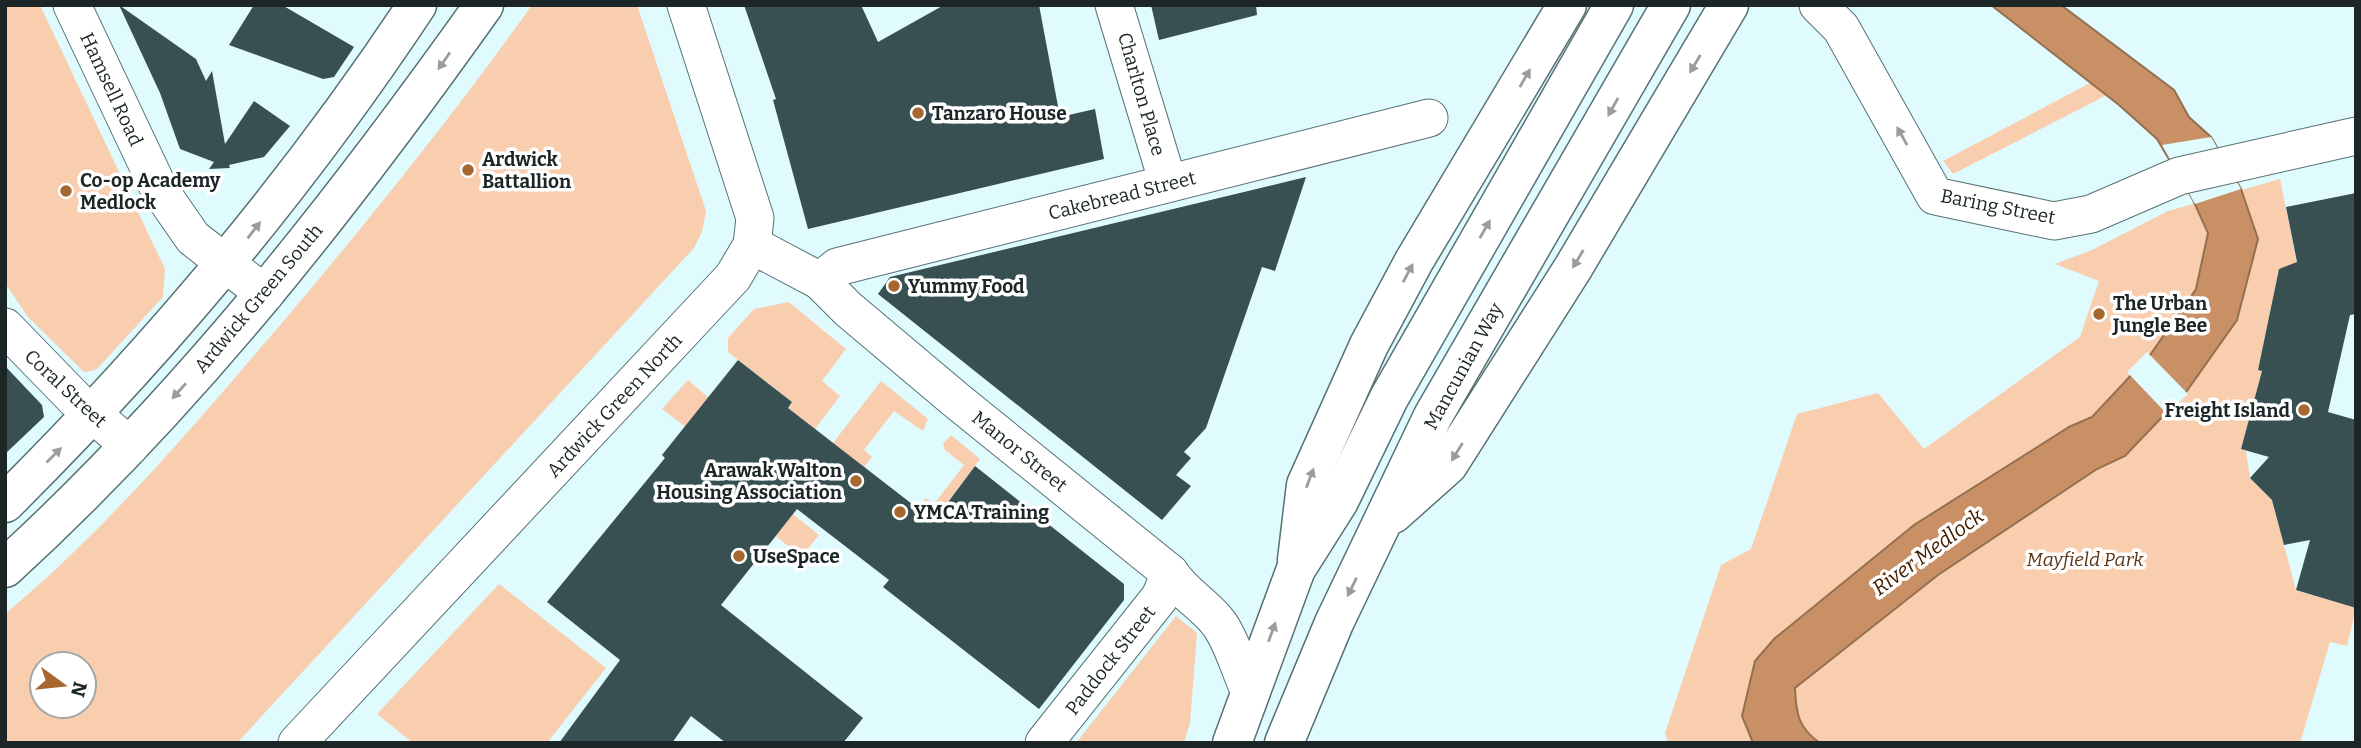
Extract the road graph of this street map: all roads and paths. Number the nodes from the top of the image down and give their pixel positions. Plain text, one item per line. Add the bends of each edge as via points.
1 (72, 5) edge
2 (417, 5) edge
3 (484, 5) edge
4 (686, 5) edge
5 (1114, 5) edge
6 (1567, 5) edge
7 (1614, 5) edge
8 (1671, 5) edge
9 (1729, 5) edge
10 (1818, 5) edge
11 (1429, 118) dead end
12 (2356, 136) edge
13 (1168, 183) junction
14 (751, 245) junction
15 (228, 263) junction
16 (820, 281) junction
17 (265, 294) junction
18 (5, 327) edge
19 (94, 415) junction
20 (130, 446) junction
21 (5, 503) edge
22 (1381, 525) junction
23 (5, 568) edge
24 (1296, 569) junction
25 (1170, 573) junction
26 (1250, 692) junction
27 (297, 743) edge
28 (1044, 743) edge
29 (1232, 743) edge
30 (1284, 743) edge

1 - 15 street, Hamsell Road via 159,189 193,237
15 -> 2 highway via 315,153
3 -> 17 highway, Ardwick Green South via 385,144
4 - 14 street, Ardwick Green North via 755,218
5 - 13 street, Charlton Place
24 -> 6 highway via 1306,485 1369,345
24 -> 7 highway via 1339,501 1389,398
8 -> 22 highway, Mancunian Way via 1433,416
9 -> 22 highway via 1573,268 1448,465
12 -> 10 street, Baring Street via 2179,176 2091,214 2054,221 1935,196 1841,28
11 - 13 street, Cakebread Street
13 - 16 street, Cakebread Street via 837,267
14 - 16 street, Manor Street
14 - 27 street, Ardwick Green North via 733,277
15 - 17 street, Hamsell Road
15 - 19 highway
16 - 25 street, Manor Street via 956,400
17 -> 20 highway, Ardwick Green South
18 - 19 street, Coral Street
19 - 20 street, Coral Street
21 -> 19 highway
20 - 23 highway, Ardwick Green South
22 -> 30 highway, Mancunian Way
26 -> 24 highway
25 - 26 street, Manor Street via 1181,591 1222,628
25 - 28 street, Paddock Street via 1160,597
26 - 29 highway

